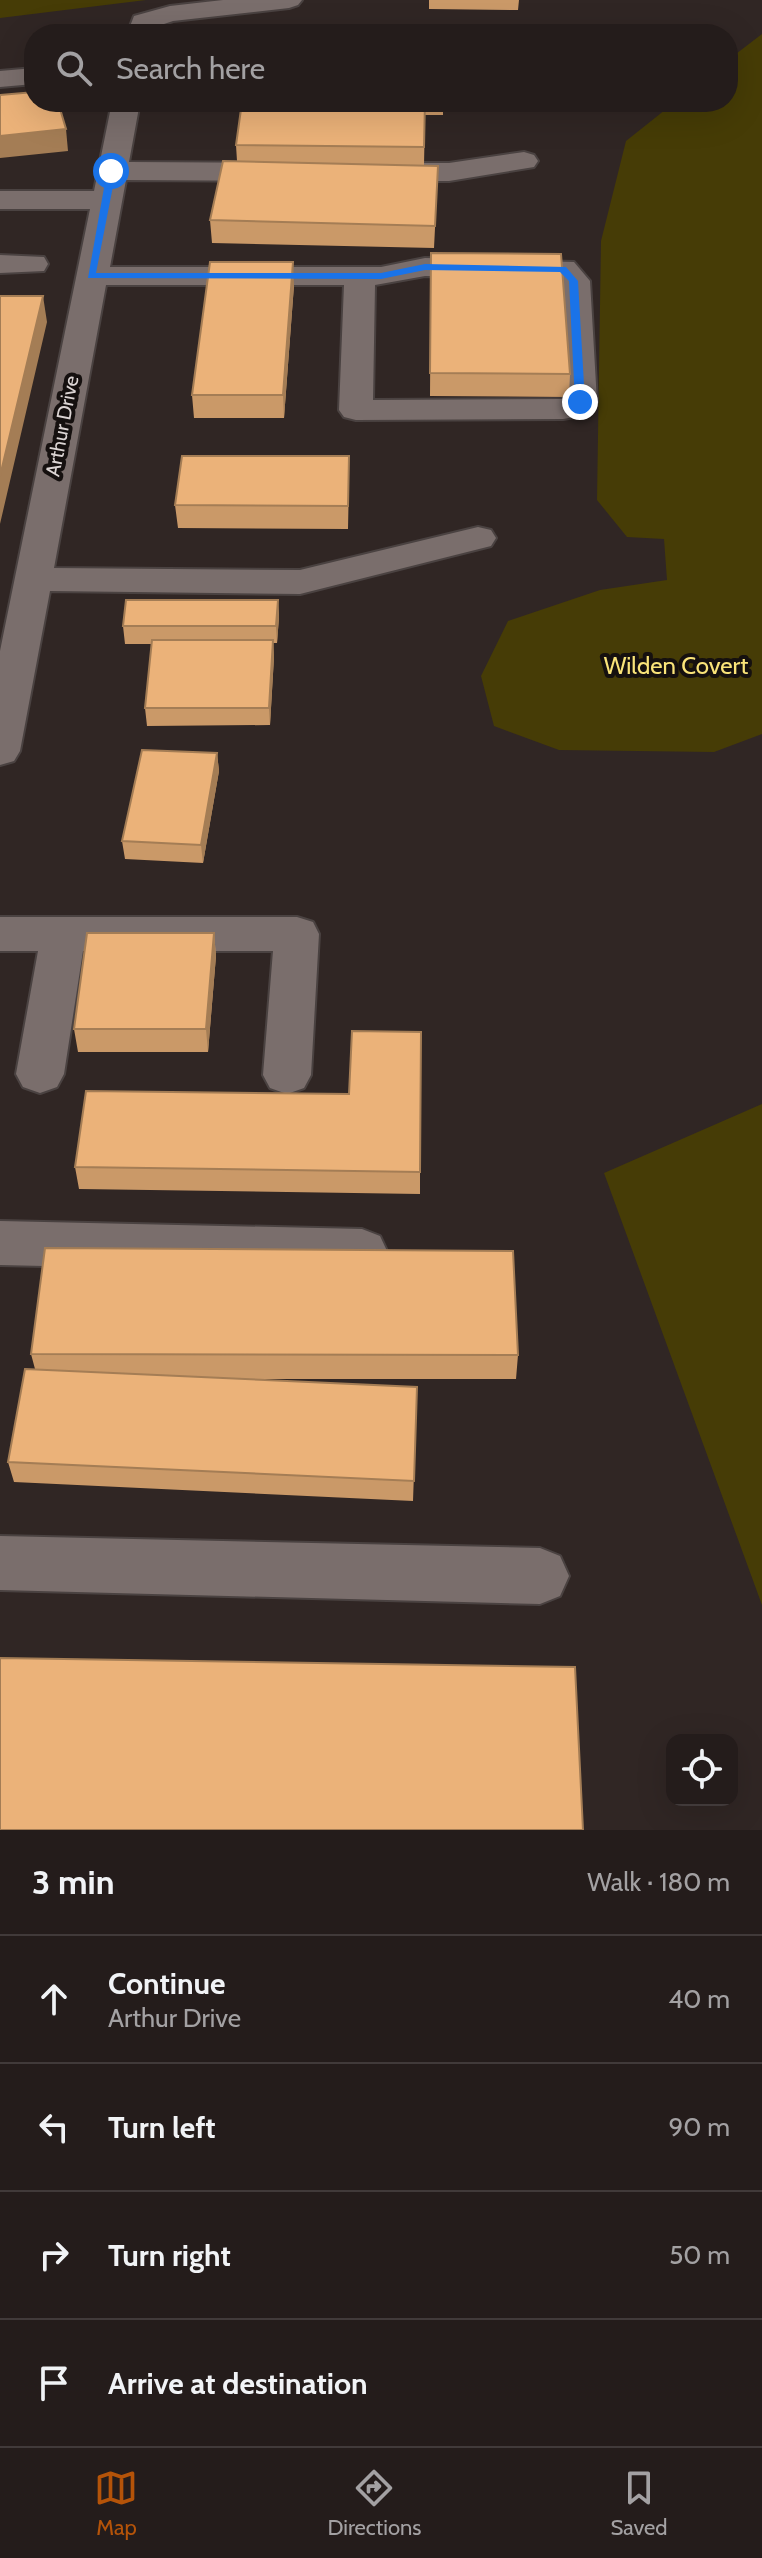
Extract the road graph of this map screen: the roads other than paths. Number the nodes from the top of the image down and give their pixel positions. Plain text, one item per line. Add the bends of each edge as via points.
1 (289, 0) edge
2 (149, 24) edge
3 (24, 77) edge
4 (0, 79) edge
5 (124, 112) edge
6 (524, 161) dead end
7 (303, 172) edge
8 (351, 172) edge
9 (108, 185) junction
10 (0, 200) edge
11 (0, 264) edge
12 (33, 264) dead end
13 (91, 276) junction
14 (360, 276) junction
15 (478, 538) dead end
16 (33, 579) junction
17 (0, 751) edge
18 (0, 934) edge
19 (63, 934) junction
20 (40, 1074) dead end
21 (287, 1075) dead end
22 (0, 1243) edge
23 (412, 1252) edge
24 (0, 1563) edge
25 (540, 1576) dead end

1 - 2 street via 170,14
3 - 4 street
5 - 9 street, Arthur Drive
6 - 8 street via 449,172
7 - 9 street
9 - 10 street
9 - 13 street, Arthur Drive
11 - 12 street
13 - 14 street
13 - 16 street, Arthur Drive
14 - 14 street via 356,410 563,409 580,402 574,281 563,269 425,267
15 - 16 street via 300,582
16 - 17 street, Arthur Drive
18 - 19 street
19 - 20 street
19 - 21 street via 297,934
22 - 23 street
24 - 25 street

